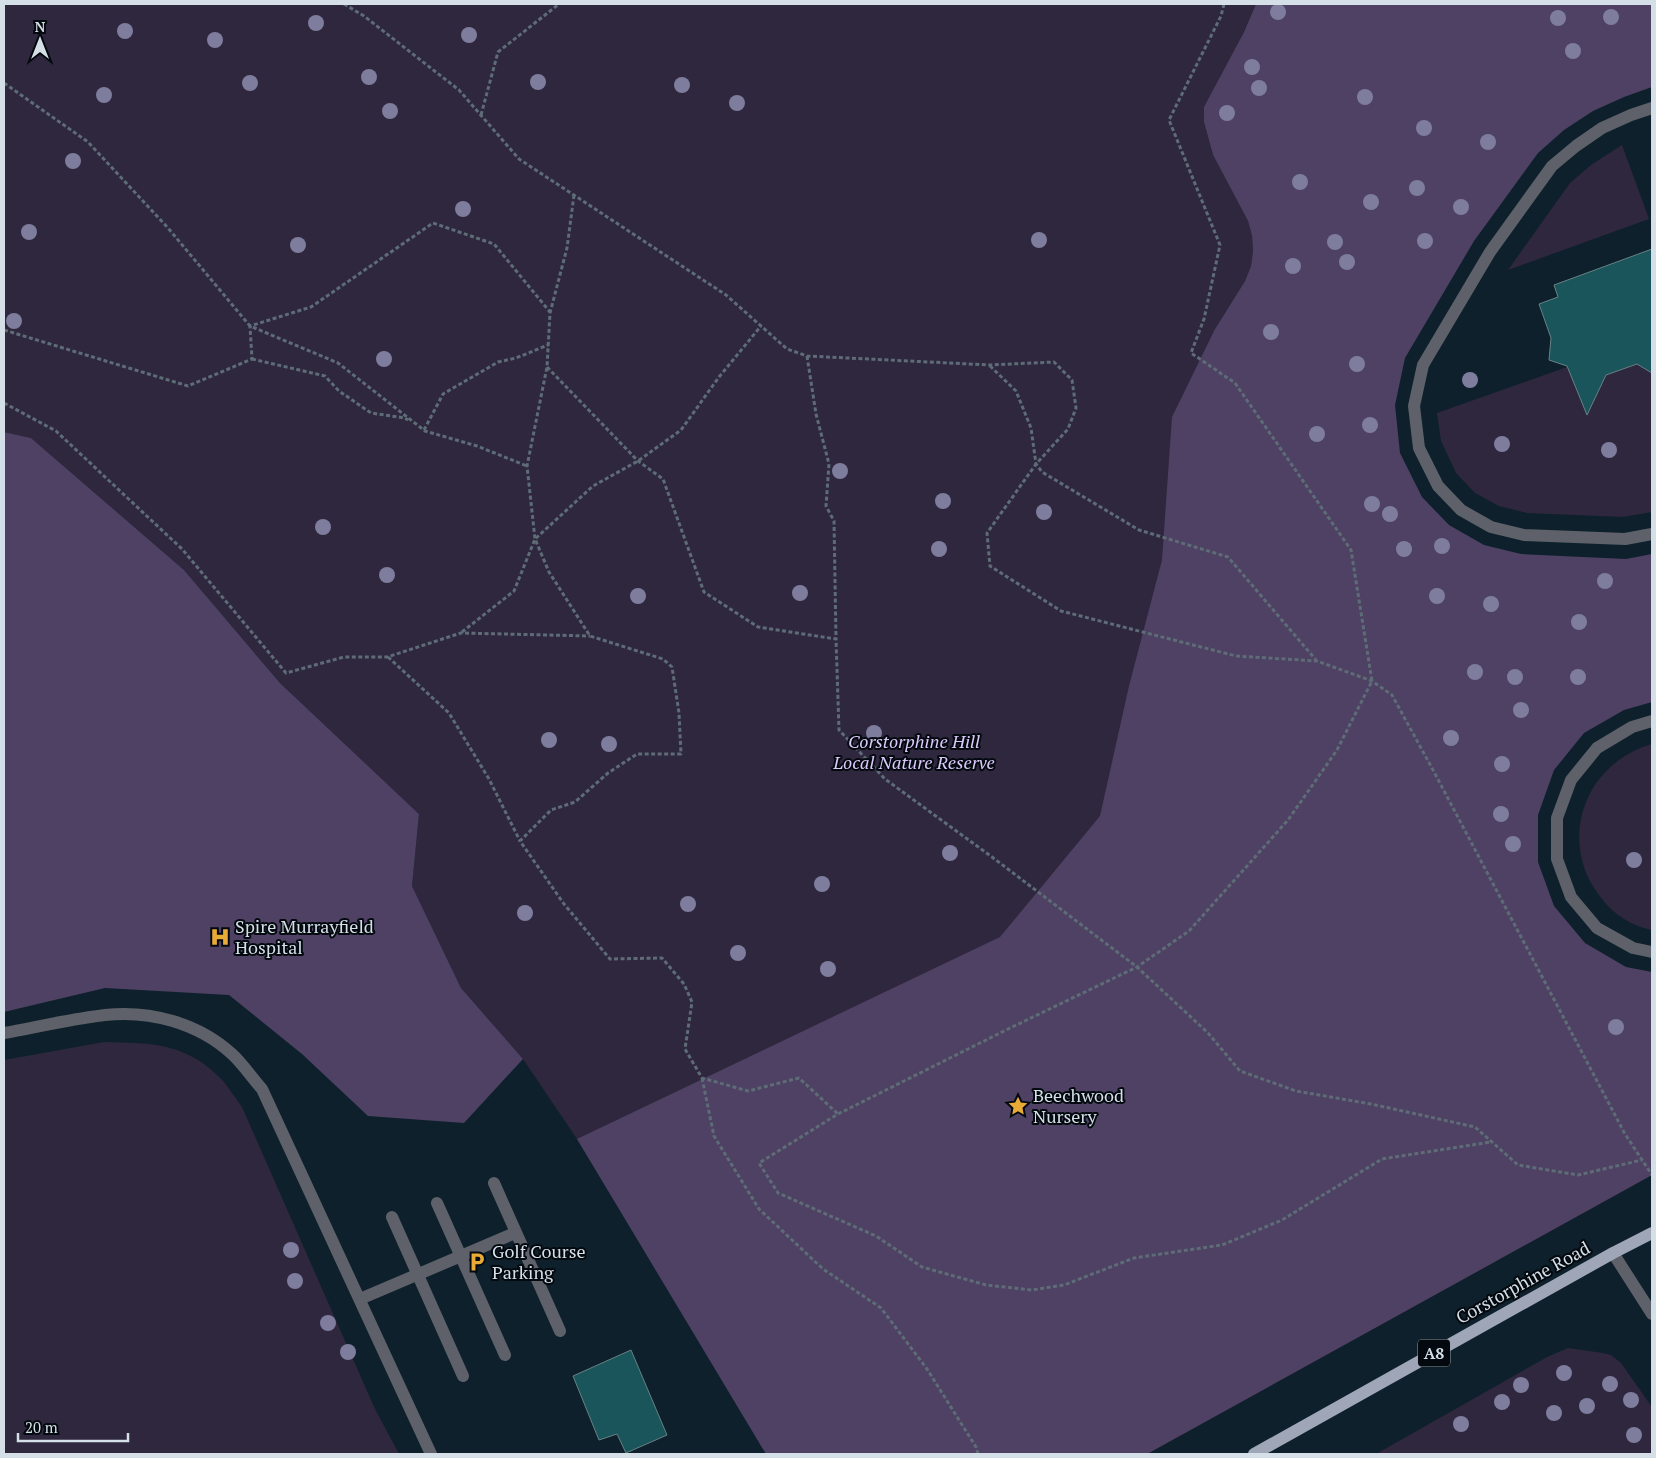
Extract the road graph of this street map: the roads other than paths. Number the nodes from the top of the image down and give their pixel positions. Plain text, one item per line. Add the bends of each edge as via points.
1 (1652, 108) edge
2 (1652, 534) edge
3 (1652, 722) edge
4 (1652, 952) edge
5 (4, 1033) edge
6 (494, 1183) dead end
7 (437, 1203) dead end
8 (392, 1217) dead end
9 (1652, 1232) edge
10 (515, 1233) junction
11 (1613, 1253) junction
12 (460, 1256) junction
13 (419, 1274) junction
14 (360, 1299) junction
15 (1652, 1314) edge
16 (560, 1331) dead end
17 (505, 1355) dead end
18 (462, 1376) dead end
19 (431, 1454) edge
20 (1254, 1454) edge

1 - 2 street via 1602,128 1552,166 1490,252 1423,365 1414,406 1419,448 1438,486 1462,510 1491,527 1524,535 1625,539
3 - 4 street via 1632,727 1597,748 1571,780 1557,818 1557,859 1571,897 1597,928 1633,948
5 - 14 street via 106,1015 136,1016 172,1020 200,1032 232,1054 262,1089
6 - 10 street
7 - 12 street
8 - 13 street
9 - 11 main road, Corstorphine Road / A8
10 - 12 street
10 - 16 street
11 - 15 street
11 - 20 main road, Corstorphine Road / A8
12 - 13 street
12 - 17 street
13 - 14 street
13 - 18 street
14 - 19 street

